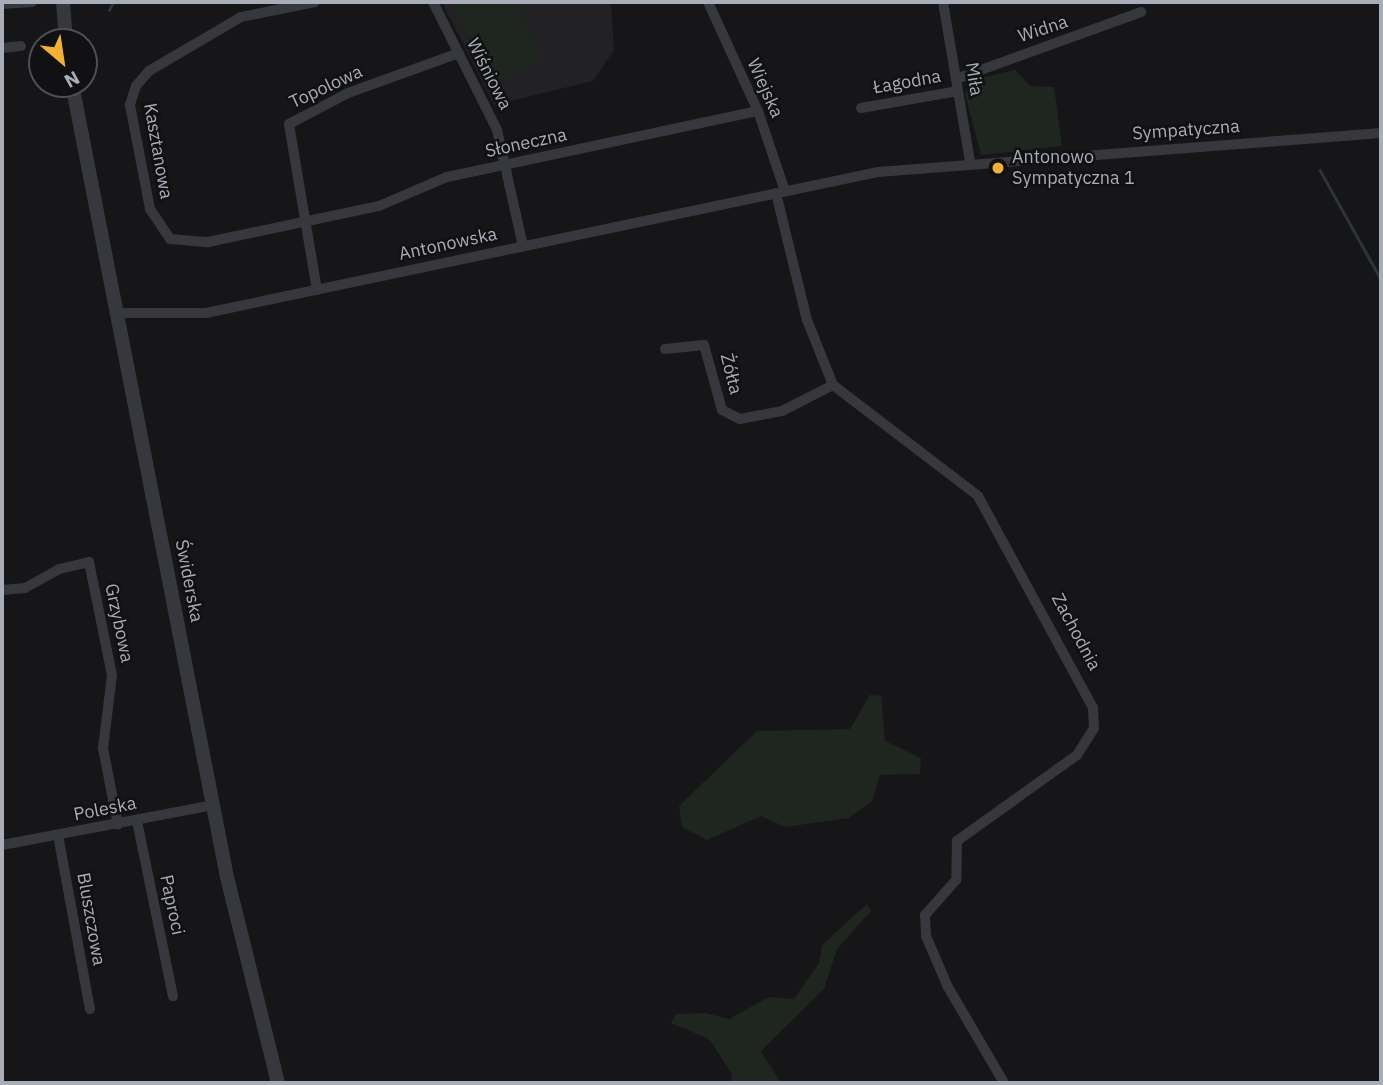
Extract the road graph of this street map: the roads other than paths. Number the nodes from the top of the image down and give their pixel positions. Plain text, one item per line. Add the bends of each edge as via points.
1 (32, 2) edge
2 (63, 2) edge
3 (315, 2) edge
4 (433, 2) edge
5 (708, 2) edge
6 (943, 2) edge
7 (2, 4) edge
8 (249, 8) edge
9 (1140, 12) dead end
10 (65, 28) edge
11 (21, 46) dead end
12 (2, 48) edge
13 (459, 53) junction
14 (956, 79) junction
15 (958, 91) junction
16 (75, 98) edge
17 (861, 108) dead end
18 (758, 111) junction
19 (1381, 133) edge
20 (970, 162) junction
21 (507, 165) junction
22 (781, 192) junction
23 (306, 221) junction
24 (523, 246) junction
25 (317, 290) junction
26 (116, 313) junction
27 (665, 349) dead end
28 (833, 385) junction
29 (2, 590) edge
30 (214, 806) junction
31 (137, 821) junction
32 (118, 825) junction
33 (58, 835) junction
34 (2, 845) edge
35 (173, 996) dead end
36 (90, 1009) dead end
37 (278, 1083) edge
38 (1004, 1083) edge

1 - 7 street
2 - 10 street
3 - 8 street
4 - 13 street, Wiśniowa
5 - 18 street, Wiejska
6 - 14 street, Miła
8 - 23 street, Kasztanowa via 149,71 133,90 131,112 152,216 170,239 196,244
9 - 14 street, Widna
11 - 12 street
13 - 21 street, Wiśniowa
13 - 23 street, Topolowa via 348,93 289,124
14 - 15 street, Miła
15 - 17 street, Łagodna
15 - 20 street, Miła
16 - 26 street, Świderska
18 - 21 street, Słoneczna
18 - 22 street, Wiejska
19 - 20 street, Sympatyczna
20 - 22 street, Sympatyczna
21 - 23 street, Słoneczna via 437,180 395,201
21 - 24 street, Wiśniowa
22 - 24 street, Antonowska
22 - 28 street via 807,320
23 - 25 street, Topolowa
24 - 25 street, Antonowska
25 - 26 street, Antonowska via 186,316
26 - 30 street, Świderska
27 - 28 street, Żółta via 704,345 722,411 740,419 758,417
28 - 38 street, Zachodnia via 978,496 1093,708 1094,728 1077,755 957,841 956,880 925,915 926,936 948,987
29 - 32 street, Grzybowa via 25,588 59,569 89,562 112,675 103,748
30 - 31 street, Poleska
30 - 37 street, Świderska
31 - 32 street, Poleska
31 - 35 street, Paproci
32 - 33 street, Poleska
33 - 34 street, Poleska
33 - 36 street, Bluszczowa

